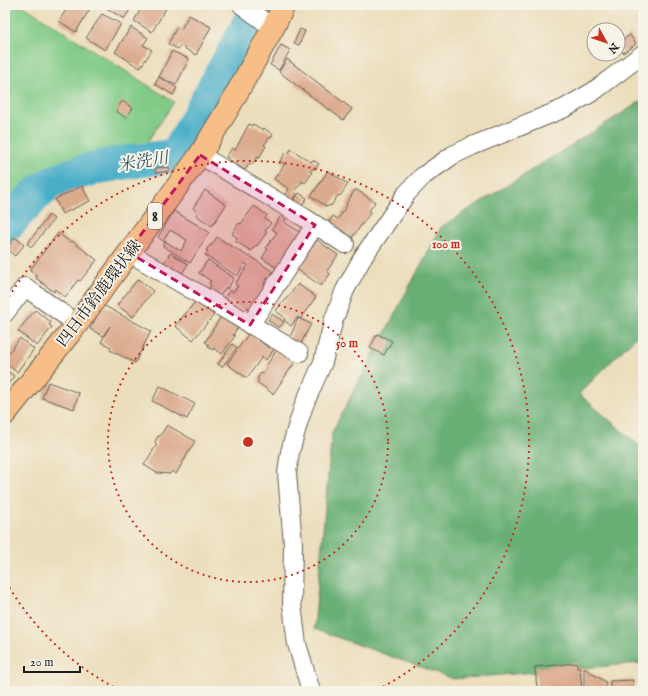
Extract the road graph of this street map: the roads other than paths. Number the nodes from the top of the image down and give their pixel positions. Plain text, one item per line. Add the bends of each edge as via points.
1 (242, 5) edge
2 (284, 5) edge
3 (269, 25) junction
4 (643, 54) edge
5 (200, 155) junction
6 (315, 225) junction
7 (345, 244) dead end
8 (128, 252) junction
9 (5, 313) edge
10 (77, 324) junction
11 (250, 325) junction
12 (299, 353) dead end
13 (5, 414) edge
14 (311, 691) edge

1 - 3 street
2 - 3 main road, 四日市鈴鹿環状線 / 8
3 - 5 main road, 四日市鈴鹿環状線 / 8 via 229,107
4 - 14 street via 594,91 565,108 465,149 423,176 363,257 345,290 334,319 323,362 297,427 287,473 293,544 294,623 297,644
5 - 6 street
5 - 8 main road, 四日市鈴鹿環状線 / 8
6 - 7 street
6 - 11 street
8 - 10 main road, 四日市鈴鹿環状線 / 8
8 - 11 street
9 - 10 street via 25,287
10 - 13 main road, 四日市鈴鹿環状線 / 8
11 - 12 street

